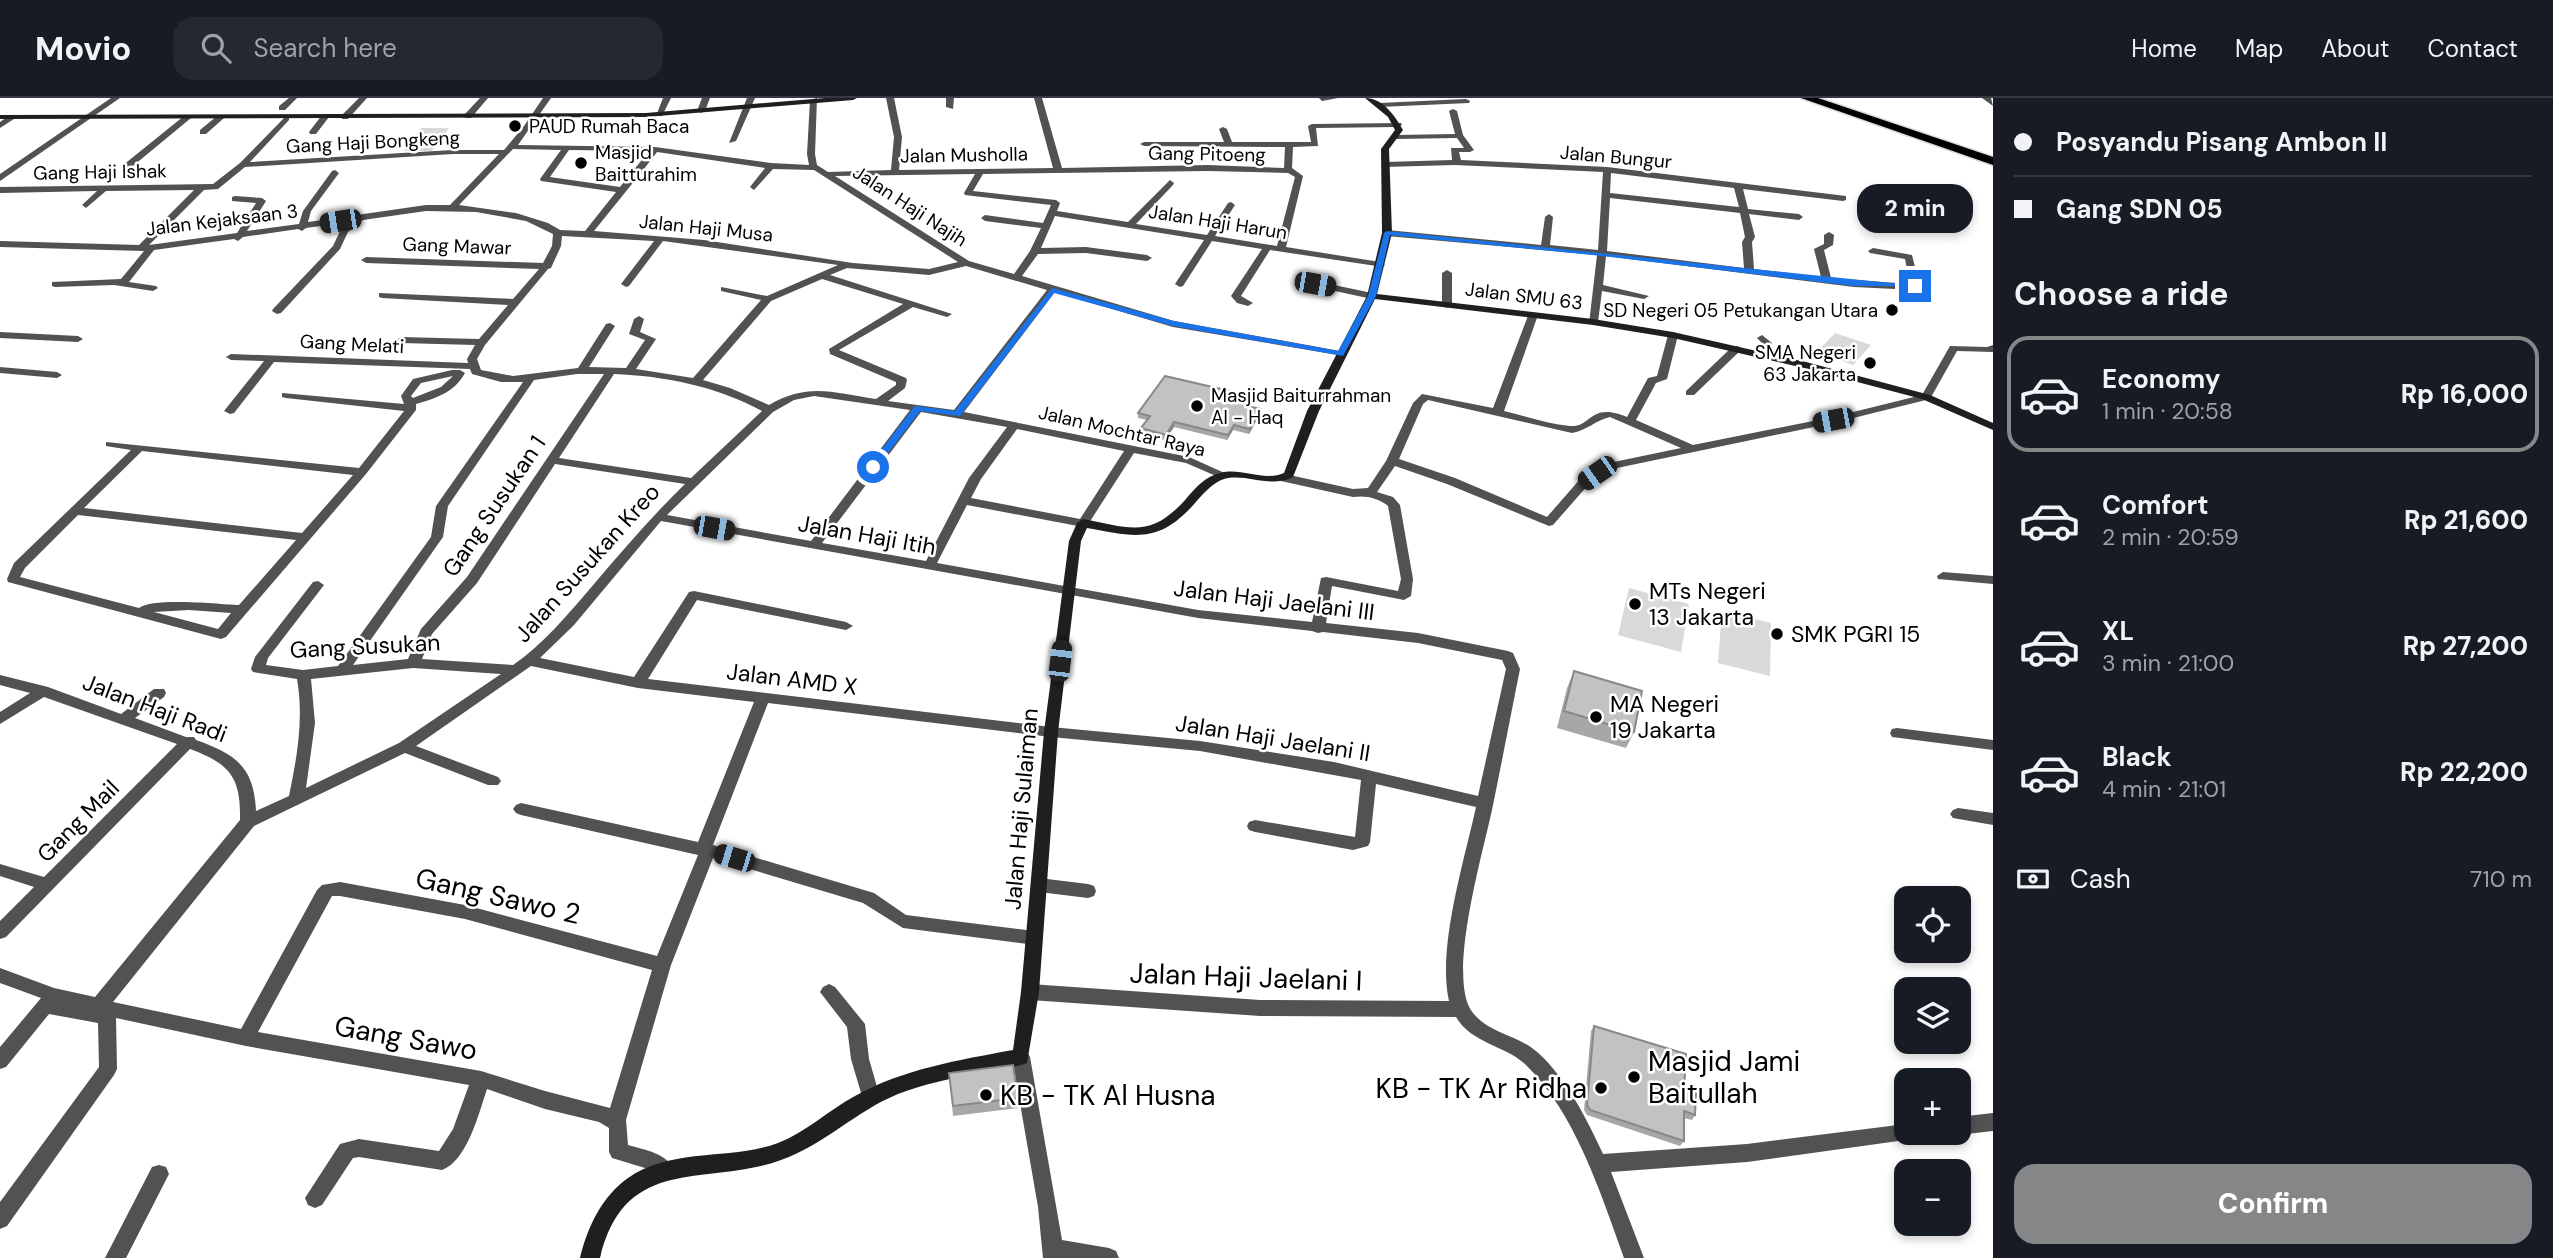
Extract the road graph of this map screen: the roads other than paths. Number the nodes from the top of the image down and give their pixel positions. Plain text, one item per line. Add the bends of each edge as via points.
1 (116, 98) edge
2 (293, 98) edge
3 (363, 98) edge
4 (484, 98) edge
5 (547, 98) edge
6 (667, 98) edge
7 (706, 98) edge
8 (751, 98) edge
9 (853, 98) edge
10 (890, 98) edge
11 (1038, 98) edge
12 (1334, 98) edge
13 (1369, 98) edge
14 (1807, 98) edge
15 (1844, 98) edge
16 (1986, 98) edge
17 (1322, 99) edge
18 (814, 100) junction
19 (1466, 101) dead end
20 (1993, 104) edge
21 (1379, 105) junction
22 (746, 107) junction
23 (282, 108) dead end
24 (701, 111) junction
25 (1453, 111) dead end
26 (659, 114) junction
27 (468, 116) junction
28 (538, 116) junction
29 (0, 117) edge
30 (13, 117) junction
31 (325, 117) junction
32 (345, 117) junction
33 (89, 118) junction
34 (187, 118) junction
35 (220, 118) junction
36 (286, 118) junction
37 (0, 126) edge
38 (1223, 129) dead end
39 (313, 131) dead end
40 (204, 132) dead end
41 (1398, 133) junction
42 (1459, 135) junction
43 (732, 141) dead end
44 (1228, 143) junction
45 (1144, 144) dead end
46 (1289, 145) junction
47 (567, 147) junction
48 (1993, 148) edge
49 (655, 149) junction
50 (508, 150) junction
51 (1993, 161) edge
52 (1457, 162) junction
53 (243, 165) junction
54 (1386, 165) junction
55 (771, 166) junction
56 (125, 167) dead end
57 (816, 168) junction
58 (1289, 169) junction
59 (1058, 170) junction
60 (1095, 170) joint
61 (1607, 170) junction
62 (637, 171) junction
63 (981, 171) junction
64 (895, 172) junction
65 (335, 173) dead end
66 (829, 174) junction
67 (0, 178) edge
68 (689, 178) dead end
69 (110, 181) dead end
70 (1170, 183) dead end
71 (1738, 185) junction
72 (754, 187) dead end
73 (200, 189) junction
74 (0, 190) edge
75 (620, 190) junction
76 (101, 191) junction
77 (968, 194) junction
78 (1606, 195) junction
79 (1843, 198) dead end
80 (235, 199) dead end
81 (961, 204) dead end
82 (86, 205) dead end
83 (1231, 205) dead end
84 (453, 207) junction
85 (1744, 211) junction
86 (1052, 213) junction
87 (1549, 217) dead end
88 (1799, 217) dead end
89 (360, 218) junction
90 (985, 218) dead end
91 (1046, 226) junction
92 (1129, 226) junction
93 (302, 228) junction
94 (558, 233) junction
95 (588, 233) junction
96 (1387, 233) junction
97 (1829, 235) dead end
98 (238, 238) junction
99 (1209, 239) junction
100 (659, 240) junction
101 (0, 244) edge
102 (146, 248) junction
103 (1267, 248) junction
104 (1545, 248) junction
105 (1281, 250) junction
106 (1035, 251) junction
107 (1873, 251) dead end
108 (1602, 253) junction
109 (1147, 258) dead end
110 (366, 260) dead end
111 (966, 263) junction
112 (849, 264) junction
113 (1380, 265) junction
114 (548, 266) junction
115 (1749, 271) junction
116 (1447, 273) dead end
117 (825, 276) junction
118 (1015, 279) junction
119 (1827, 280) junction
120 (55, 284) dead end
121 (118, 284) junction
122 (626, 284) dead end
123 (1180, 284) dead end
124 (1315, 284) dead end
125 (1598, 287) junction
126 (153, 288) dead end
127 (724, 289) dead end
128 (1052, 290) junction
129 (382, 295) dead end
130 (1372, 296) junction
131 (1644, 296) dead end
132 (768, 299) junction
133 (514, 302) junction
134 (912, 303) junction
135 (1248, 303) dead end
136 (1447, 305) junction
137 (277, 311) dead end
138 (947, 314) dead end
139 (1534, 315) junction
140 (639, 319) dead end
141 (1593, 322) junction
142 (610, 326) dead end
143 (0, 335) edge
144 (1673, 335) junction
145 (1762, 338) dead end
146 (78, 339) dead end
147 (401, 340) dead end
148 (481, 342) junction
149 (1993, 348) edge
150 (1736, 349) junction
151 (1340, 354) junction
152 (1761, 355) junction
153 (230, 358) dead end
154 (272, 358) junction
155 (474, 369) junction
156 (0, 370) edge
157 (581, 371) junction
158 (611, 371) junction
159 (460, 373) junction
160 (628, 373) junction
161 (57, 375) dead end
162 (530, 379) junction
163 (696, 381) junction
164 (1690, 393) dead end
165 (286, 395) dead end
166 (1926, 397) junction
167 (783, 401) joint
168 (879, 402) junction
169 (410, 405) junction
170 (918, 408) junction
171 (769, 410) junction
172 (230, 411) dead end
173 (1498, 411) junction
174 (957, 414) junction
175 (1629, 423) junction
176 (1015, 425) junction
177 (1993, 428) edge
178 (110, 444) dead end
179 (140, 447) junction
180 (1132, 447) junction
181 (1690, 448) junction
182 (550, 460) junction
183 (1392, 461) junction
184 (362, 472) junction
185 (1223, 475) junction
186 (1285, 478) junction
187 (693, 482) junction
188 (1368, 493) junction
189 (962, 500) junction
190 (74, 511) junction
191 (658, 517) junction
192 (1083, 523) junction
193 (306, 537) junction
194 (813, 546) junction
195 (929, 568) junction
196 (1943, 576) dead end
197 (1993, 580) edge
198 (318, 586) dead end
199 (1069, 590) junction
200 (134, 609) junction
201 (243, 610) junction
202 (846, 626) dead end
203 (1318, 629) junction
204 (413, 663) junction
205 (523, 666) junction
206 (341, 672) junction
207 (303, 675) junction
208 (0, 680) edge
209 (638, 683) junction
210 (43, 691) junction
211 (159, 693) dead end
212 (764, 698) junction
213 (0, 719) edge
214 (124, 719) junction
215 (1051, 732) junction
216 (1897, 733) dead end
217 (189, 741) junction
218 (1993, 745) edge
219 (404, 747) junction
220 (1369, 777) junction
221 (493, 781) dead end
222 (295, 801) junction
223 (1486, 804) junction
224 (521, 809) dead end
225 (1958, 814) dead end
226 (1993, 819) edge
227 (248, 822) junction
228 (1255, 826) dead end
229 (706, 850) junction
230 (0, 870) edge
231 (47, 884) junction
232 (1039, 885) junction
233 (1087, 891) dead end
234 (0, 932) edge
235 (1035, 938) junction
236 (662, 965) junction
237 (0, 975) edge
238 (829, 992) dead end
239 (1030, 992) junction
240 (50, 1001) junction
241 (99, 1006) junction
242 (1460, 1009) junction
243 (246, 1038) junction
244 (1021, 1057) junction
245 (0, 1061) edge
246 (481, 1079) junction
247 (872, 1097) junction
248 (616, 1120) junction
249 (1993, 1122) edge
250 (1971, 1125) edge
251 (1894, 1134) edge
252 (1600, 1164) junction
253 (665, 1171) junction
254 (159, 1174) dead end
255 (315, 1198) dead end
256 (0, 1219) edge
257 (1052, 1254) edge
258 (115, 1258) edge
259 (590, 1258) edge
260 (1109, 1258) edge
261 (1634, 1258) edge

1 - 33 street
2 - 23 street
3 - 32 street
4 - 27 street
5 - 28 street
6 - 26 street
7 - 24 street
8 - 22 street
9 - 18 street
10 - 64 street via 898,137
11 - 59 street, Jalan Musholla
12 - 17 street
13 - 21 street
14 - 51 highway
15 - 48 highway
16 - 20 street
18 - 22 street
18 - 57 street via 811,154
19 - 21 street
21 - 41 street
22 - 24 street
22 - 43 street
24 - 26 street
25 - 42 street
26 - 28 street
27 - 28 street
27 - 32 street
28 - 50 street
29 - 30 street
30 - 33 street
30 - 37 street
31 - 32 street
31 - 36 street
31 - 39 street
33 - 34 street
33 - 67 street
34 - 35 street
34 - 56 street
35 - 36 street
35 - 40 street
36 - 53 street
38 - 44 street
41 - 42 street
41 - 46 street, Gang Pitoeng via 1312,126 1315,144
41 - 54 street via 1385,145
42 - 52 street via 1471,150 1454,150
44 - 45 street
44 - 46 street
46 - 58 street, Gang Pitoeng
47 - 49 street, Gang Haji Bongkeng
47 - 50 street, Gang Haji Bongkeng
47 - 75 street via 544,179
49 - 55 street, Gang Haji Bongkeng
49 - 62 street
50 - 53 street, Gang Haji Bongkeng
50 - 84 street
52 - 54 street, Jalan Bungur
52 - 61 street, Jalan Bungur
53 - 73 street via 222,183
54 - 96 street
55 - 57 street, Gang Haji Bongkeng
55 - 72 street
57 - 66 street, Jalan Haji Najih
58 - 60 street, Gang Pitoeng
58 - 105 street via 1299,176
59 - 60 street, Jalan Musholla
59 - 63 street, Jalan Musholla
61 - 71 street, Jalan Bungur
61 - 78 street
62 - 68 street
62 - 75 street
63 - 64 street, Jalan Musholla
63 - 77 street
64 - 66 street, Jalan Musholla
65 - 93 street via 304,215
66 - 111 street, Jalan Haji Najih
69 - 76 street
70 - 92 street
71 - 79 street, Jalan Bungur
71 - 85 street
73 - 76 street, Gang Haji Ishak
73 - 102 street
74 - 76 street, Gang Haji Ishak
75 - 95 street
76 - 82 street
77 - 81 street
77 - 86 street via 1052,201 1056,203
78 - 85 street
78 - 108 street
80 - 98 street via 262,201
83 - 99 street
84 - 89 street, Jalan Kejaksaan 3
84 - 94 street, Jalan Kejaksaan 3 via 507,214
85 - 88 street
85 - 115 street via 1750,236
86 - 91 street
86 - 92 street, Jalan Haji Harun
87 - 104 street
89 - 93 street, Jalan Kejaksaan 3
89 - 137 street
90 - 91 street
91 - 106 street
92 - 99 street, Jalan Haji Harun
93 - 98 street, Jalan Kejaksaan 3
94 - 95 street, Jalan Haji Musa
94 - 114 street via 556,252
95 - 100 street, Jalan Haji Musa
96 - 104 street
96 - 113 street
97 - 119 street via 1828,245 1818,249
98 - 102 street, Jalan Kejaksaan 3
99 - 103 street, Jalan Haji Harun
99 - 123 street
100 - 112 street, Jalan Haji Musa
100 - 122 street
101 - 102 street, Jalan Kejaksaan 3
102 - 121 street via 126,281
103 - 105 street, Jalan Haji Harun
103 - 135 street via 1236,296
104 - 108 street
105 - 113 street, Jalan Haji Harun
106 - 109 street via 1086,250
106 - 118 street
107 - 119 street via 1909,258 1915,287
108 - 115 street
108 - 125 street
110 - 114 street, Gang Mawar
111 - 112 street, Jalan Haji Musa via 929,272
111 - 118 street, Jalan Haji Najih
112 - 117 street
113 - 130 street
114 - 133 street
115 - 119 street
116 - 136 street
117 - 132 street
117 - 134 street
118 - 128 street, Jalan Haji Najih
120 - 121 street
121 - 126 street
124 - 130 street
125 - 131 street
125 - 141 street
127 - 132 street
128 - 151 street, Jalan Haji Najih via 1184,326
128 - 174 street
129 - 133 street
130 - 136 street, Jalan SMU 63
130 - 151 street
132 - 163 street
133 - 148 street
134 - 138 street
134 - 168 street via 834,349 902,380 901,386
136 - 139 street, Jalan SMU 63
139 - 141 street, Jalan SMU 63
139 - 173 street
140 - 160 street via 634,333 651,339
141 - 144 street, Jalan SMU 63
142 - 157 street
143 - 146 street
144 - 150 street, Jalan SMU 63
144 - 175 street via 1662,379 1652,380
145 - 152 street via 1767,343
147 - 148 street
148 - 155 street via 472,359
149 - 166 street via 1954,348
150 - 152 street, Jalan SMU 63
150 - 164 street
151 - 186 street
152 - 166 street, Jalan SMU 63
153 - 154 street, Gang Melati
154 - 155 street, Gang Melati
154 - 172 street
155 - 159 street
155 - 162 street via 501,378
156 - 161 street
157 - 158 street
157 - 162 street
158 - 160 street
158 - 182 street, Gang Susukan 1
159 - 169 street via 455,384
159 - 169 street via 417,381 407,396
160 - 163 street
162 - 206 street via 442,506 437,537
163 - 171 street via 743,394
165 - 169 street
166 - 177 street, Jalan SMU 63
166 - 181 street
167 - 168 street, Jalan Mochtar Raya via 814,393
167 - 171 street, Jalan Susukan Kreo
168 - 170 street, Jalan Mochtar Raya
169 - 184 street
170 - 174 street, Jalan Mochtar Raya
170 - 194 street
171 - 187 street, Jalan Susukan Kreo
173 - 175 street via 1572,430 1603,414
173 - 183 street via 1424,396
174 - 176 street, Jalan Mochtar Raya
175 - 181 street
176 - 180 street, Jalan Mochtar Raya
176 - 189 street
178 - 179 street
179 - 184 street
179 - 190 street
180 - 185 street, Jalan Mochtar Raya via 1189,460
180 - 192 street
181 - 183 street via 1637,457 1597,473 1584,481 1549,522
182 - 187 street
182 - 204 street, Gang Susukan 1 via 472,580 426,632
183 - 188 street
184 - 193 street
185 - 186 street, Jalan Mochtar Raya
185 - 192 street via 1156,528
186 - 188 street
187 - 191 street, Jalan Susukan Kreo
188 - 203 street via 1394,505 1407,579 1404,596 1326,581
189 - 192 street
189 - 195 street
190 - 193 street
190 - 200 street via 19,566 13,579
191 - 194 street, Jalan Haji Itih
191 - 205 street, Jalan Susukan Kreo via 569,622
192 - 199 street, Jalan Haji Sulaiman via 1075,541
193 - 201 street
194 - 195 street, Jalan Haji Itih
195 - 199 street, Jalan Haji Itih
196 - 197 street
198 - 207 street, Gang Susukan via 258,668
199 - 203 street, Jalan Haji Jaelani III via 1198,614
199 - 215 street, Jalan Haji Sulaiman
200 - 201 street via 189,606
200 - 201 street via 219,634
202 - 209 street via 694,595
203 - 223 street, Jalan Haji Jaelani III via 1473,647 1503,654 1513,663
204 - 205 street, Gang Susukan
204 - 206 street, Gang Susukan
205 - 209 street, Jalan AMD X
205 - 219 street, Jalan Susukan Kreo
206 - 207 street, Gang Susukan
207 - 222 street via 309,701 307,746
208 - 210 street, Jalan Haji Radi
209 - 212 street, Jalan AMD X
210 - 213 street
210 - 214 street, Jalan Haji Radi
211 - 214 street
212 - 215 street, Jalan AMD X
212 - 229 street
214 - 217 street, Jalan Haji Radi
215 - 220 street, Jalan Haji Jaelani II via 1200,746
215 - 232 street, Jalan Haji Sulaiman
216 - 218 street
217 - 227 street, Jalan Haji Radi via 237,766 246,783
217 - 231 street, Gang Mail
219 - 221 street
219 - 222 street, Jalan Susukan Kreo
220 - 223 street, Jalan Haji Jaelani II
220 - 228 street via 1362,842
222 - 227 street, Jalan Susukan Kreo
223 - 242 street via 1457,934
224 - 229 street
225 - 226 street
227 - 241 street, Jalan Susukan Kreo
229 - 235 street via 865,897 903,921
229 - 236 street
230 - 231 street
231 - 234 street, Gang Mail
232 - 233 street
232 - 235 street, Jalan Haji Sulaiman
235 - 239 street, Jalan Haji Sulaiman
236 - 243 street, Gang Sawo 2 via 465,912 332,889 323,895
236 - 248 street
237 - 240 street
238 - 247 street via 856,1024 862,1069
239 - 242 street, Jalan Haji Jaelani I via 1260,1007
239 - 244 street, Jalan Haji Sulaiman
240 - 241 street, Gang Sawo
240 - 245 street
240 - 256 street via 107,1017 108,1069
241 - 243 street, Gang Sawo
242 - 252 street via 1479,1030 1531,1058
243 - 246 street, Gang Sawo
244 - 247 street via 932,1073
244 - 257 street, Jalan Haji Sulaiman via 1025,1099 1047,1191
246 - 248 street, Gang Sawo
246 - 255 street via 448,1157 442,1161 347,1150
247 - 253 street via 780,1151
248 - 253 street via 619,1152 650,1160
249 - 250 street
251 - 252 street via 1747,1153
252 - 261 street
253 - 259 street via 637,1184 618,1202 600,1226
254 - 258 street
257 - 260 street

